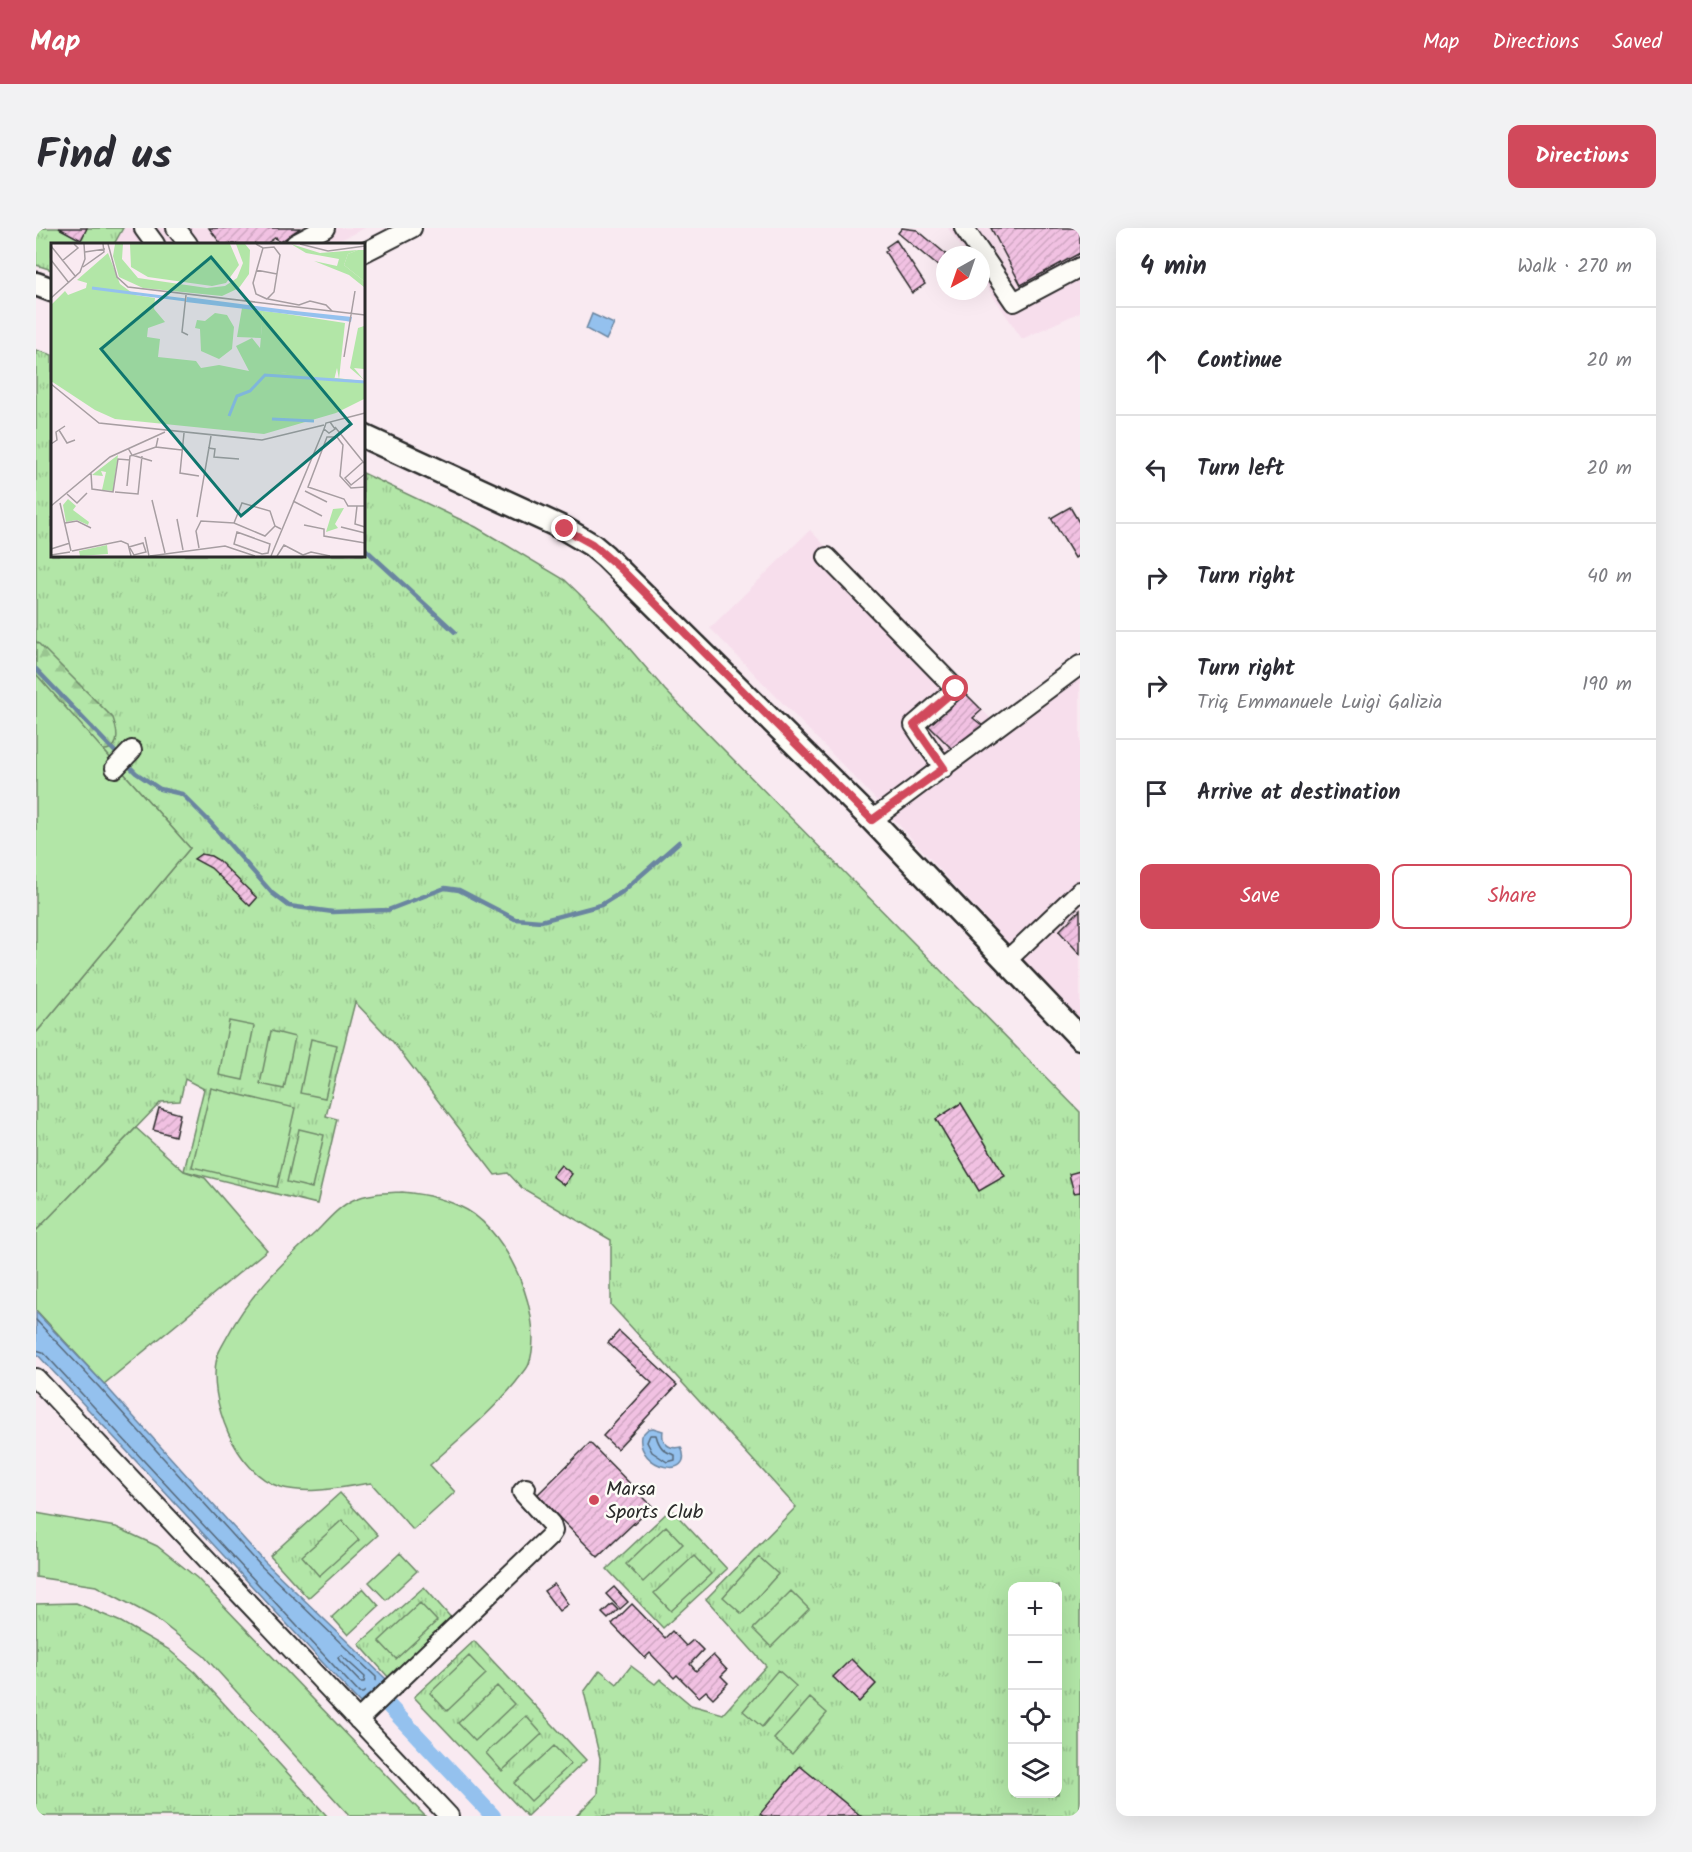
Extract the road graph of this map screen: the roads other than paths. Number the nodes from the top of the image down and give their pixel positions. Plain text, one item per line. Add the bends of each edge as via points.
1 (176, 228) edge
2 (325, 228) edge
3 (412, 228) edge
4 (964, 228) edge
5 (187, 243) edge
6 (297, 243) edge
7 (364, 252) edge
8 (1080, 267) edge
9 (36, 284) edge
10 (51, 290) edge
11 (364, 436) edge
12 (827, 556) dead end
13 (1080, 665) edge
14 (132, 750) dead end
15 (115, 768) dead end
16 (944, 768) junction
17 (872, 820) junction
18 (1080, 891) edge
19 (1006, 961) junction
20 (1080, 1038) edge
21 (36, 1378) edge
22 (526, 1488) dead end
23 (358, 1720) junction
24 (449, 1816) edge

1 - 5 street
2 - 6 street
3 - 7 street
4 - 8 street via 1014,302
9 - 10 main road
11 - 17 main road via 592,544
12 - 16 street via 956,689 914,725
13 - 16 street
14 - 15 street
16 - 17 street
17 - 19 main road
18 - 19 street
19 - 20 main road
21 - 23 street
22 - 23 street via 522,1492 554,1531
23 - 24 street

